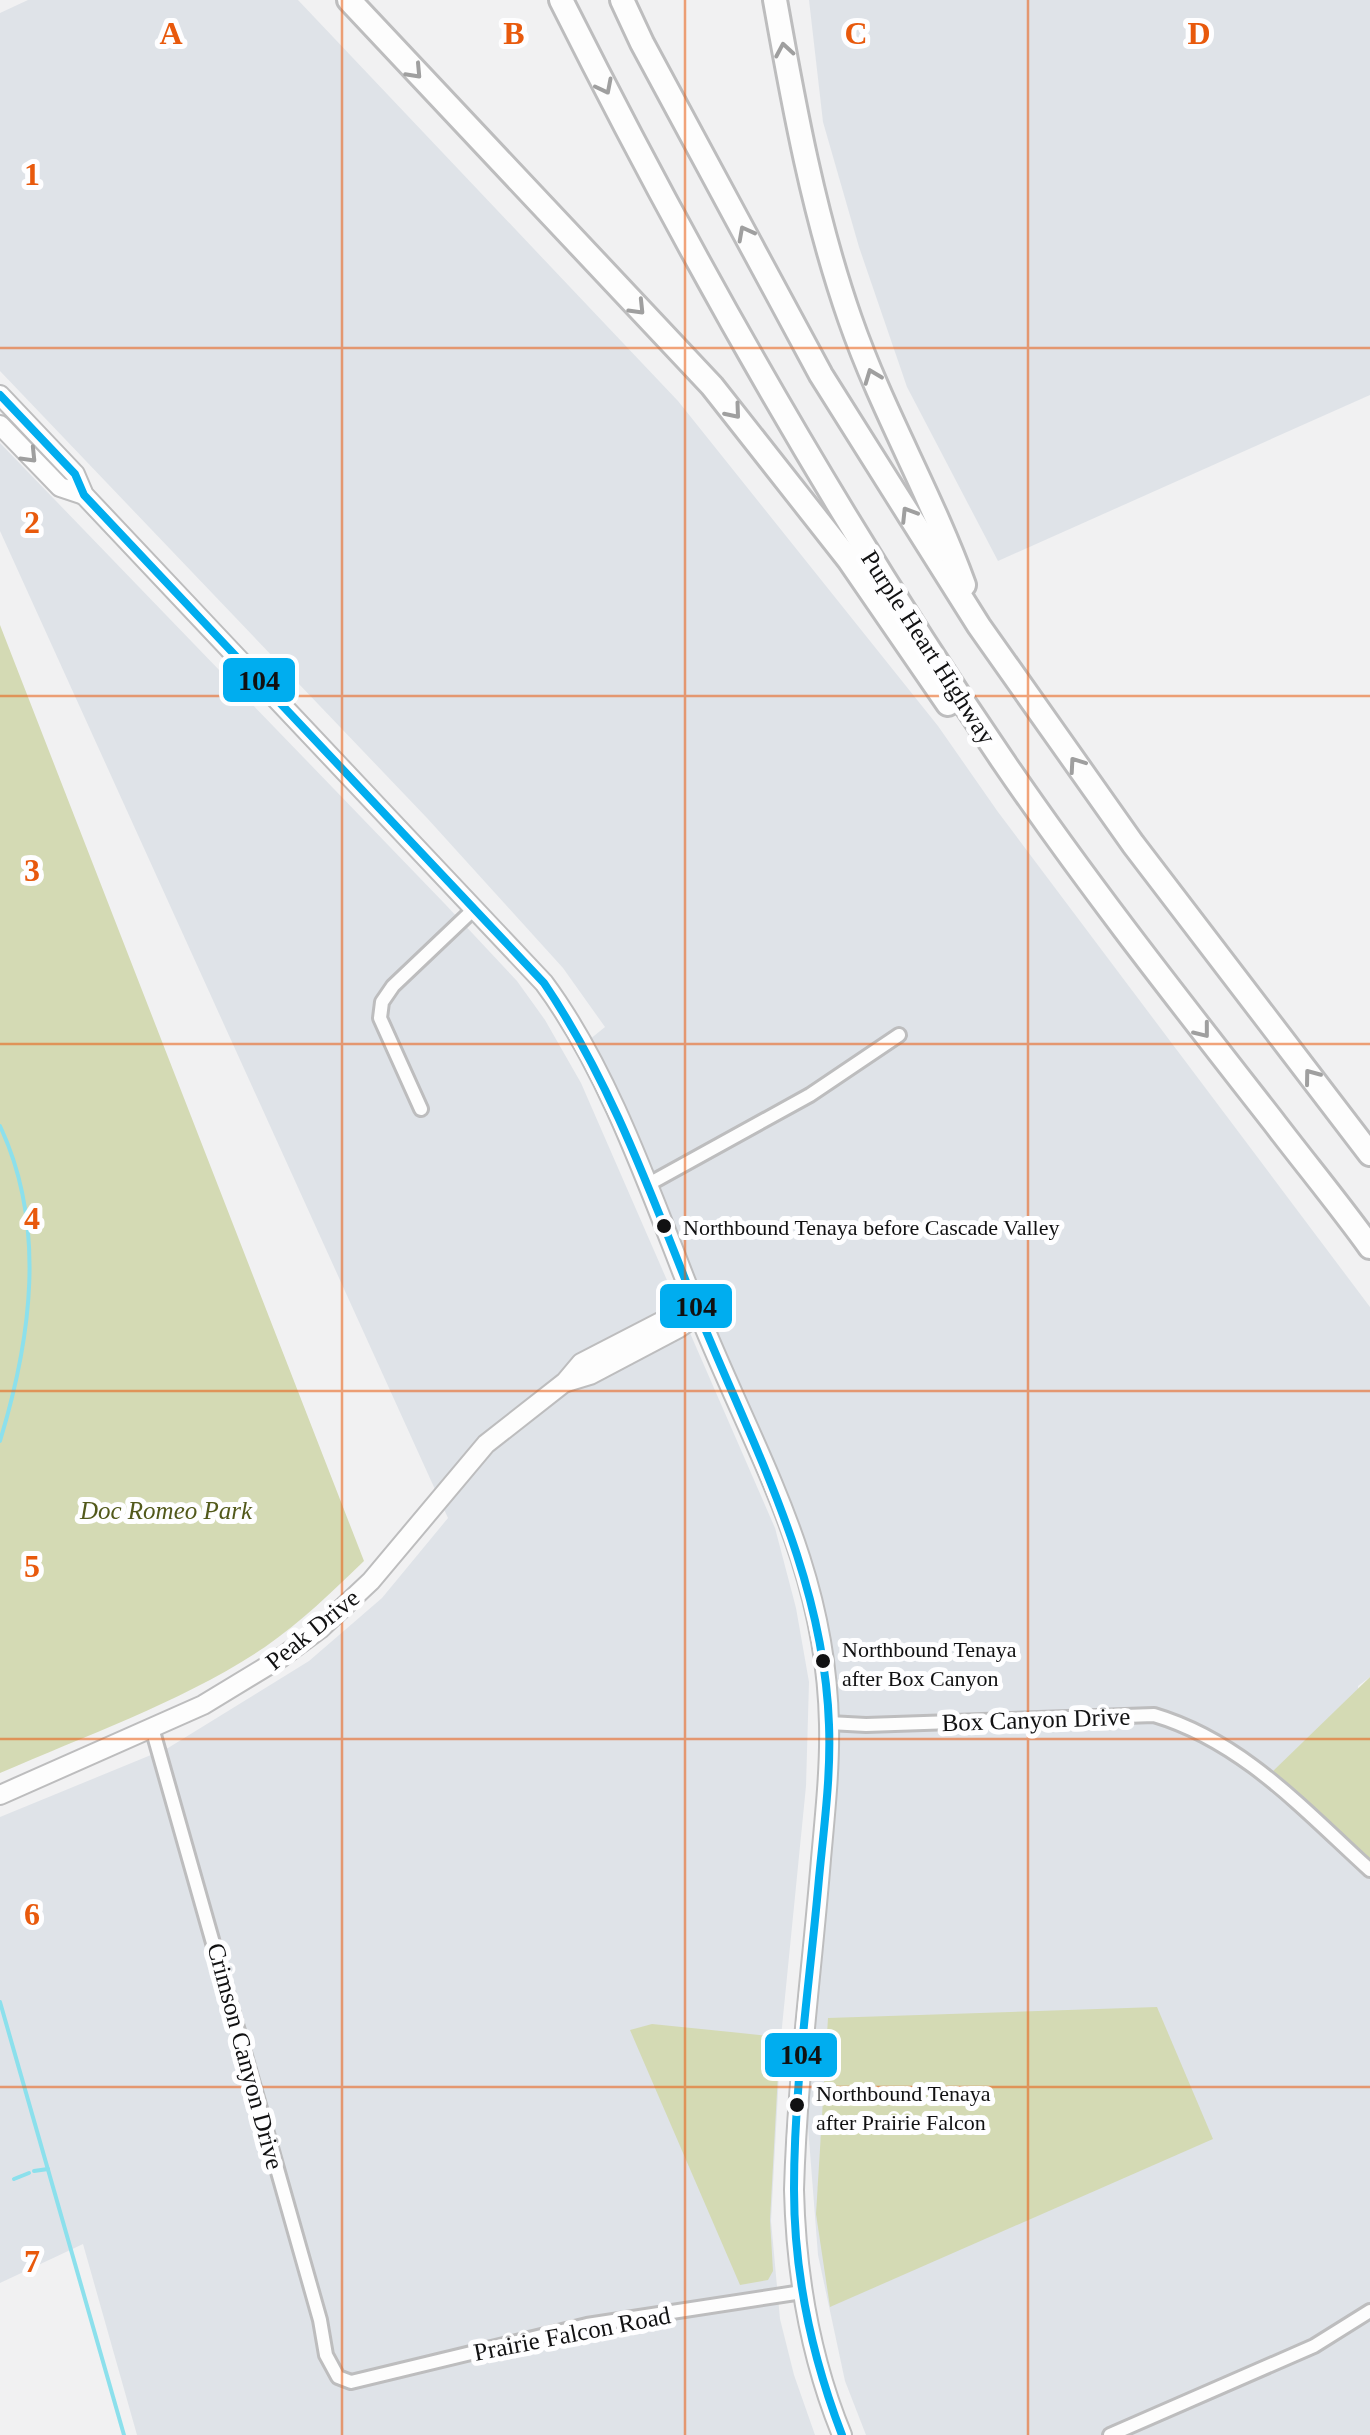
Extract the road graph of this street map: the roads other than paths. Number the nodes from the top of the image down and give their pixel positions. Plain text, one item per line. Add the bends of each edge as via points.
1 (350, 0) edge
2 (561, 0) edge
3 (622, 0) edge
4 (775, 0) edge
5 (0, 395) edge
6 (0, 425) edge
7 (84, 495) junction
8 (979, 626) junction
9 (474, 909) junction
10 (1143, 954) junction
11 (899, 1035) dead end
12 (420, 1110) dead end
13 (1370, 1154) edge
14 (646, 1185) junction
15 (1370, 1247) edge
16 (699, 1314) junction
17 (830, 1723) junction
18 (152, 1728) junction
19 (0, 1795) edge
20 (1370, 1870) edge
21 (802, 2292) junction
22 (1369, 2310) edge
23 (344, 2380) joint
24 (842, 2435) edge
25 (1110, 2435) edge

1 -> 10 highway via 738,417 849,560 1091,906
2 -> 10 highway, Purple Heart Highway via 766,386 1002,759
8 -> 3 highway via 821,375
8 -> 4 highway via 850,318 800,132
5 - 7 main road via 75,474
6 -> 7 main road via 60,487
7 - 9 main road
13 -> 8 highway via 1132,844
9 - 12 street via 382,1002 380,1018
9 - 14 main road via 564,1010
10 -> 15 highway, Purple Heart Highway
11 - 14 street via 773,1117
14 - 16 main road
16 - 17 main road via 797,1541 822,1644
16 - 18 main road, Peak Drive via 590,1375 565,1382 513,1420 320,1629 253,1677
17 - 20 street, Box Canyon Drive via 1154,1715 1230,1748
17 - 21 main road via 795,2152
18 - 19 main road, Peak Drive
18 - 23 street, Crimson Canyon Drive via 326,2354
21 - 23 street, Prairie Falcon Road via 587,2325
21 - 24 main road
22 - 25 street via 1314,2346

